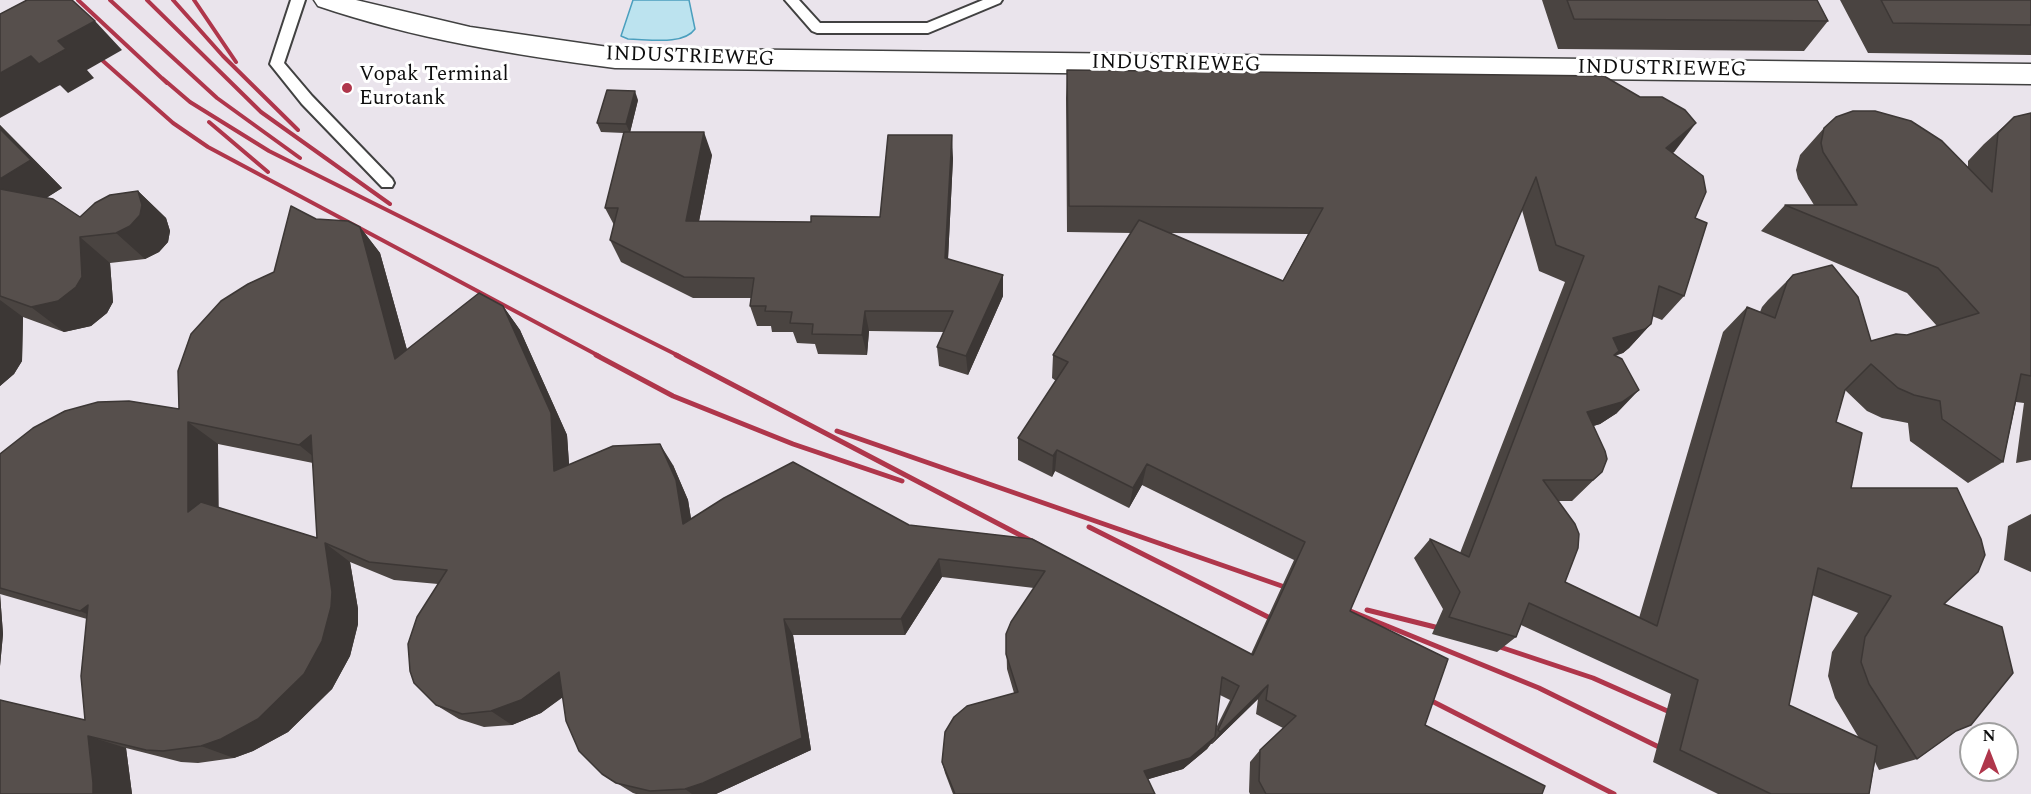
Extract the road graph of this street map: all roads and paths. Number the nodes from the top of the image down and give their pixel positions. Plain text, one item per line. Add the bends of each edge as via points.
1 (298, 0) edge
2 (327, 0) edge
3 (792, 0) edge
4 (996, 0) edge
5 (2031, 74) edge
6 (387, 183) dead end

1 - 6 lane via 277,64
2 - 5 street, INDUSTRIEWEG via 422,26 518,46 615,58
3 - 4 lane via 817,28 928,28

